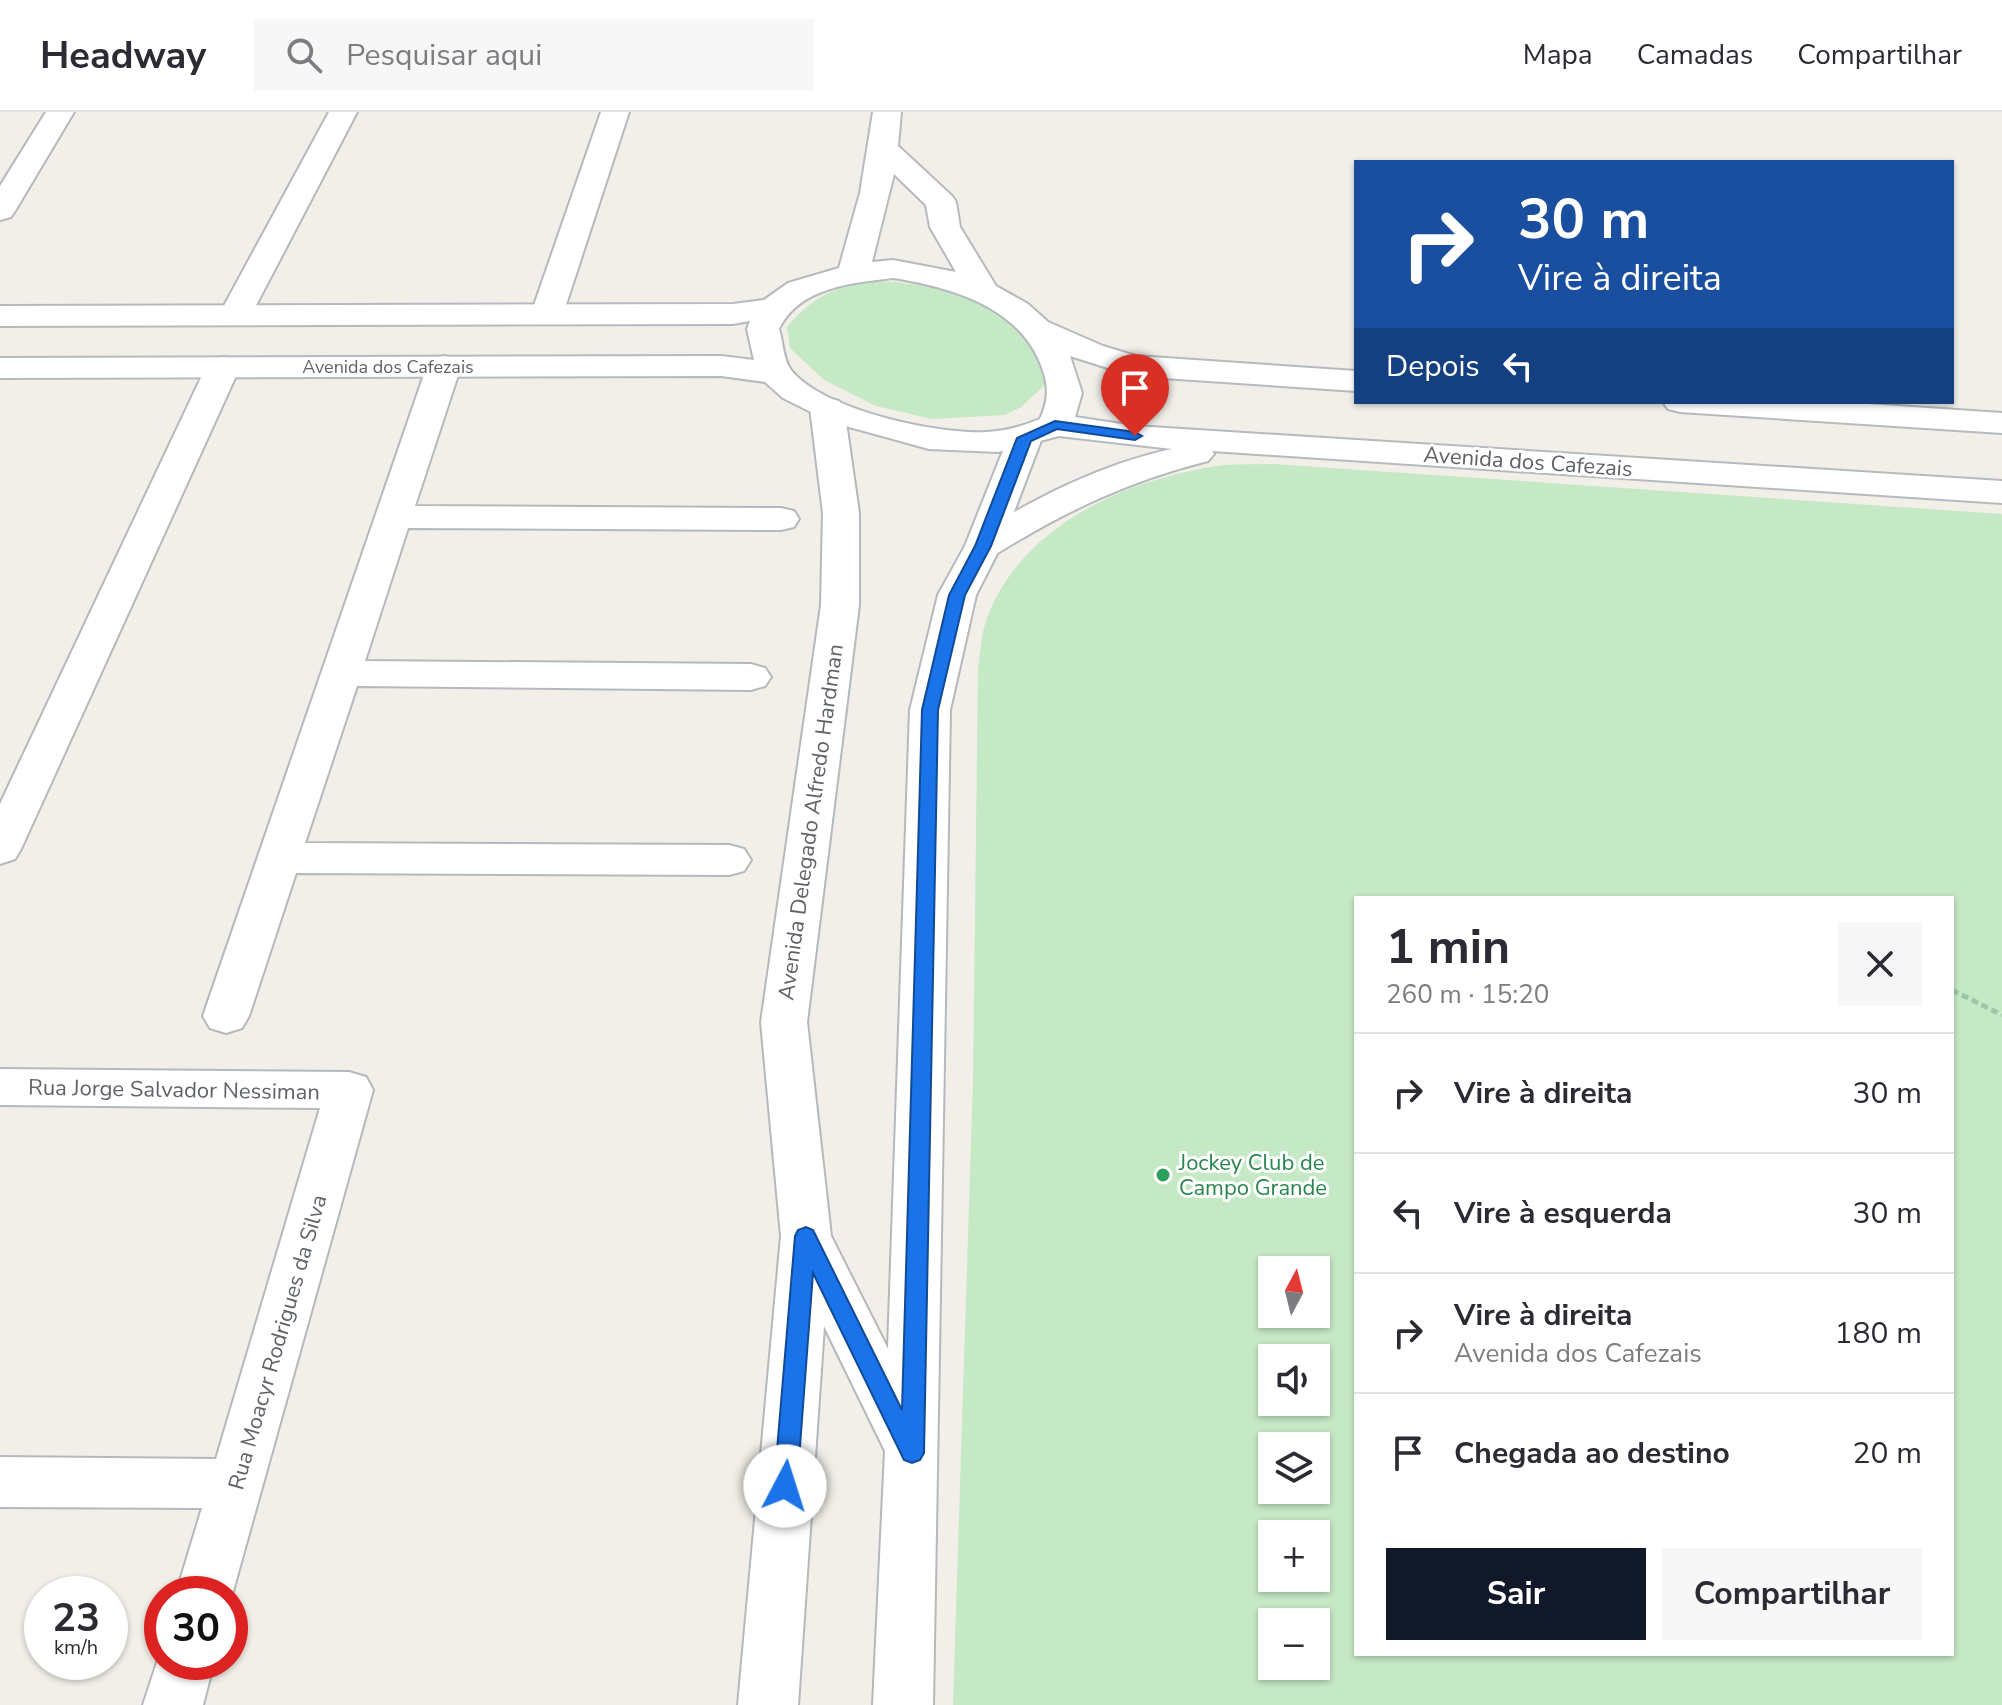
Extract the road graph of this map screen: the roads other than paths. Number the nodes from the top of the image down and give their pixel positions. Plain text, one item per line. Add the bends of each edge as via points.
1 (60, 112) edge
2 (343, 112) edge
3 (615, 112) edge
4 (887, 112) edge
5 (884, 149) junction
6 (0, 211) edge
7 (853, 272) junction
8 (983, 292) junction
9 (773, 308) junction
10 (547, 314) junction
11 (235, 315) junction
12 (0, 316) edge
13 (1041, 330) junction
14 (444, 366) junction
15 (223, 367) junction
16 (0, 368) edge
17 (775, 373) junction
18 (1354, 381) edge
19 (1711, 404) edge
20 (827, 408) junction
21 (2002, 423) edge
22 (1040, 431) junction
23 (1255, 442) junction
24 (2002, 492) edge
25 (394, 517) junction
26 (781, 519) dead end
27 (983, 546) junction
28 (342, 673) junction
29 (751, 677) dead end
30 (0, 849) edge
31 (279, 858) junction
32 (729, 860) dead end
33 (226, 1016) dead end
34 (0, 1087) edge
35 (349, 1090) joint
36 (806, 1236) junction
37 (912, 1453) junction
38 (0, 1482) edge
39 (236, 1484) junction
40 (210, 1576) edge
41 (180, 1680) edge
42 (173, 1705) edge
43 (768, 1705) edge
44 (903, 1705) edge

1 - 6 street
2 - 11 street
3 - 10 street
4 - 5 street
5 - 7 street
5 - 8 street via 941,202 945,227
7 - 8 street via 893,269 937,275
7 - 9 street via 793,294
8 - 13 street
9 - 10 street via 733,314
9 - 17 street via 763,329
10 - 11 street
11 - 12 street
13 - 18 street via 1133,366
13 - 22 street, Avenida Delegado Alfredo Hardman via 1058,362 1065,394
14 - 15 street, Avenida dos Cafezais
14 - 17 street, Avenida dos Cafezais via 721,366
14 - 25 street
15 - 16 street, Avenida dos Cafezais
15 - 30 street
17 - 20 street, Avenida dos Cafezais via 795,392
19 - 21 street
20 - 22 street, Avenida dos Cafezais via 866,423 977,443
20 - 36 street, Avenida Delegado Alfredo Hardman via 841,513 840,605 784,1022
22 - 23 street, Avenida dos Cafezais
22 - 27 street, Avenida Delegado Alfredo Hardman
23 - 24 street, Avenida dos Cafezais
23 - 27 street via 1146,464 1062,498
25 - 26 street
25 - 28 street
27 - 37 street, Avenida Delegado Alfredo Hardman via 957,595 930,710
28 - 29 street
28 - 31 street
31 - 32 street
31 - 33 street
34 - 35 street, Rua Jorge Salvador Nessiman
35 - 39 street, Rua Moacyr Rodrigues da Silva
36 - 37 street, Avenida Delegado Alfredo Hardman
36 - 43 street, Avenida Delegado Alfredo Hardman
37 - 44 street, Avenida Delegado Alfredo Hardman
38 - 39 street
39 - 40 street, Rua Moacyr Rodrigues da Silva
41 - 42 street

